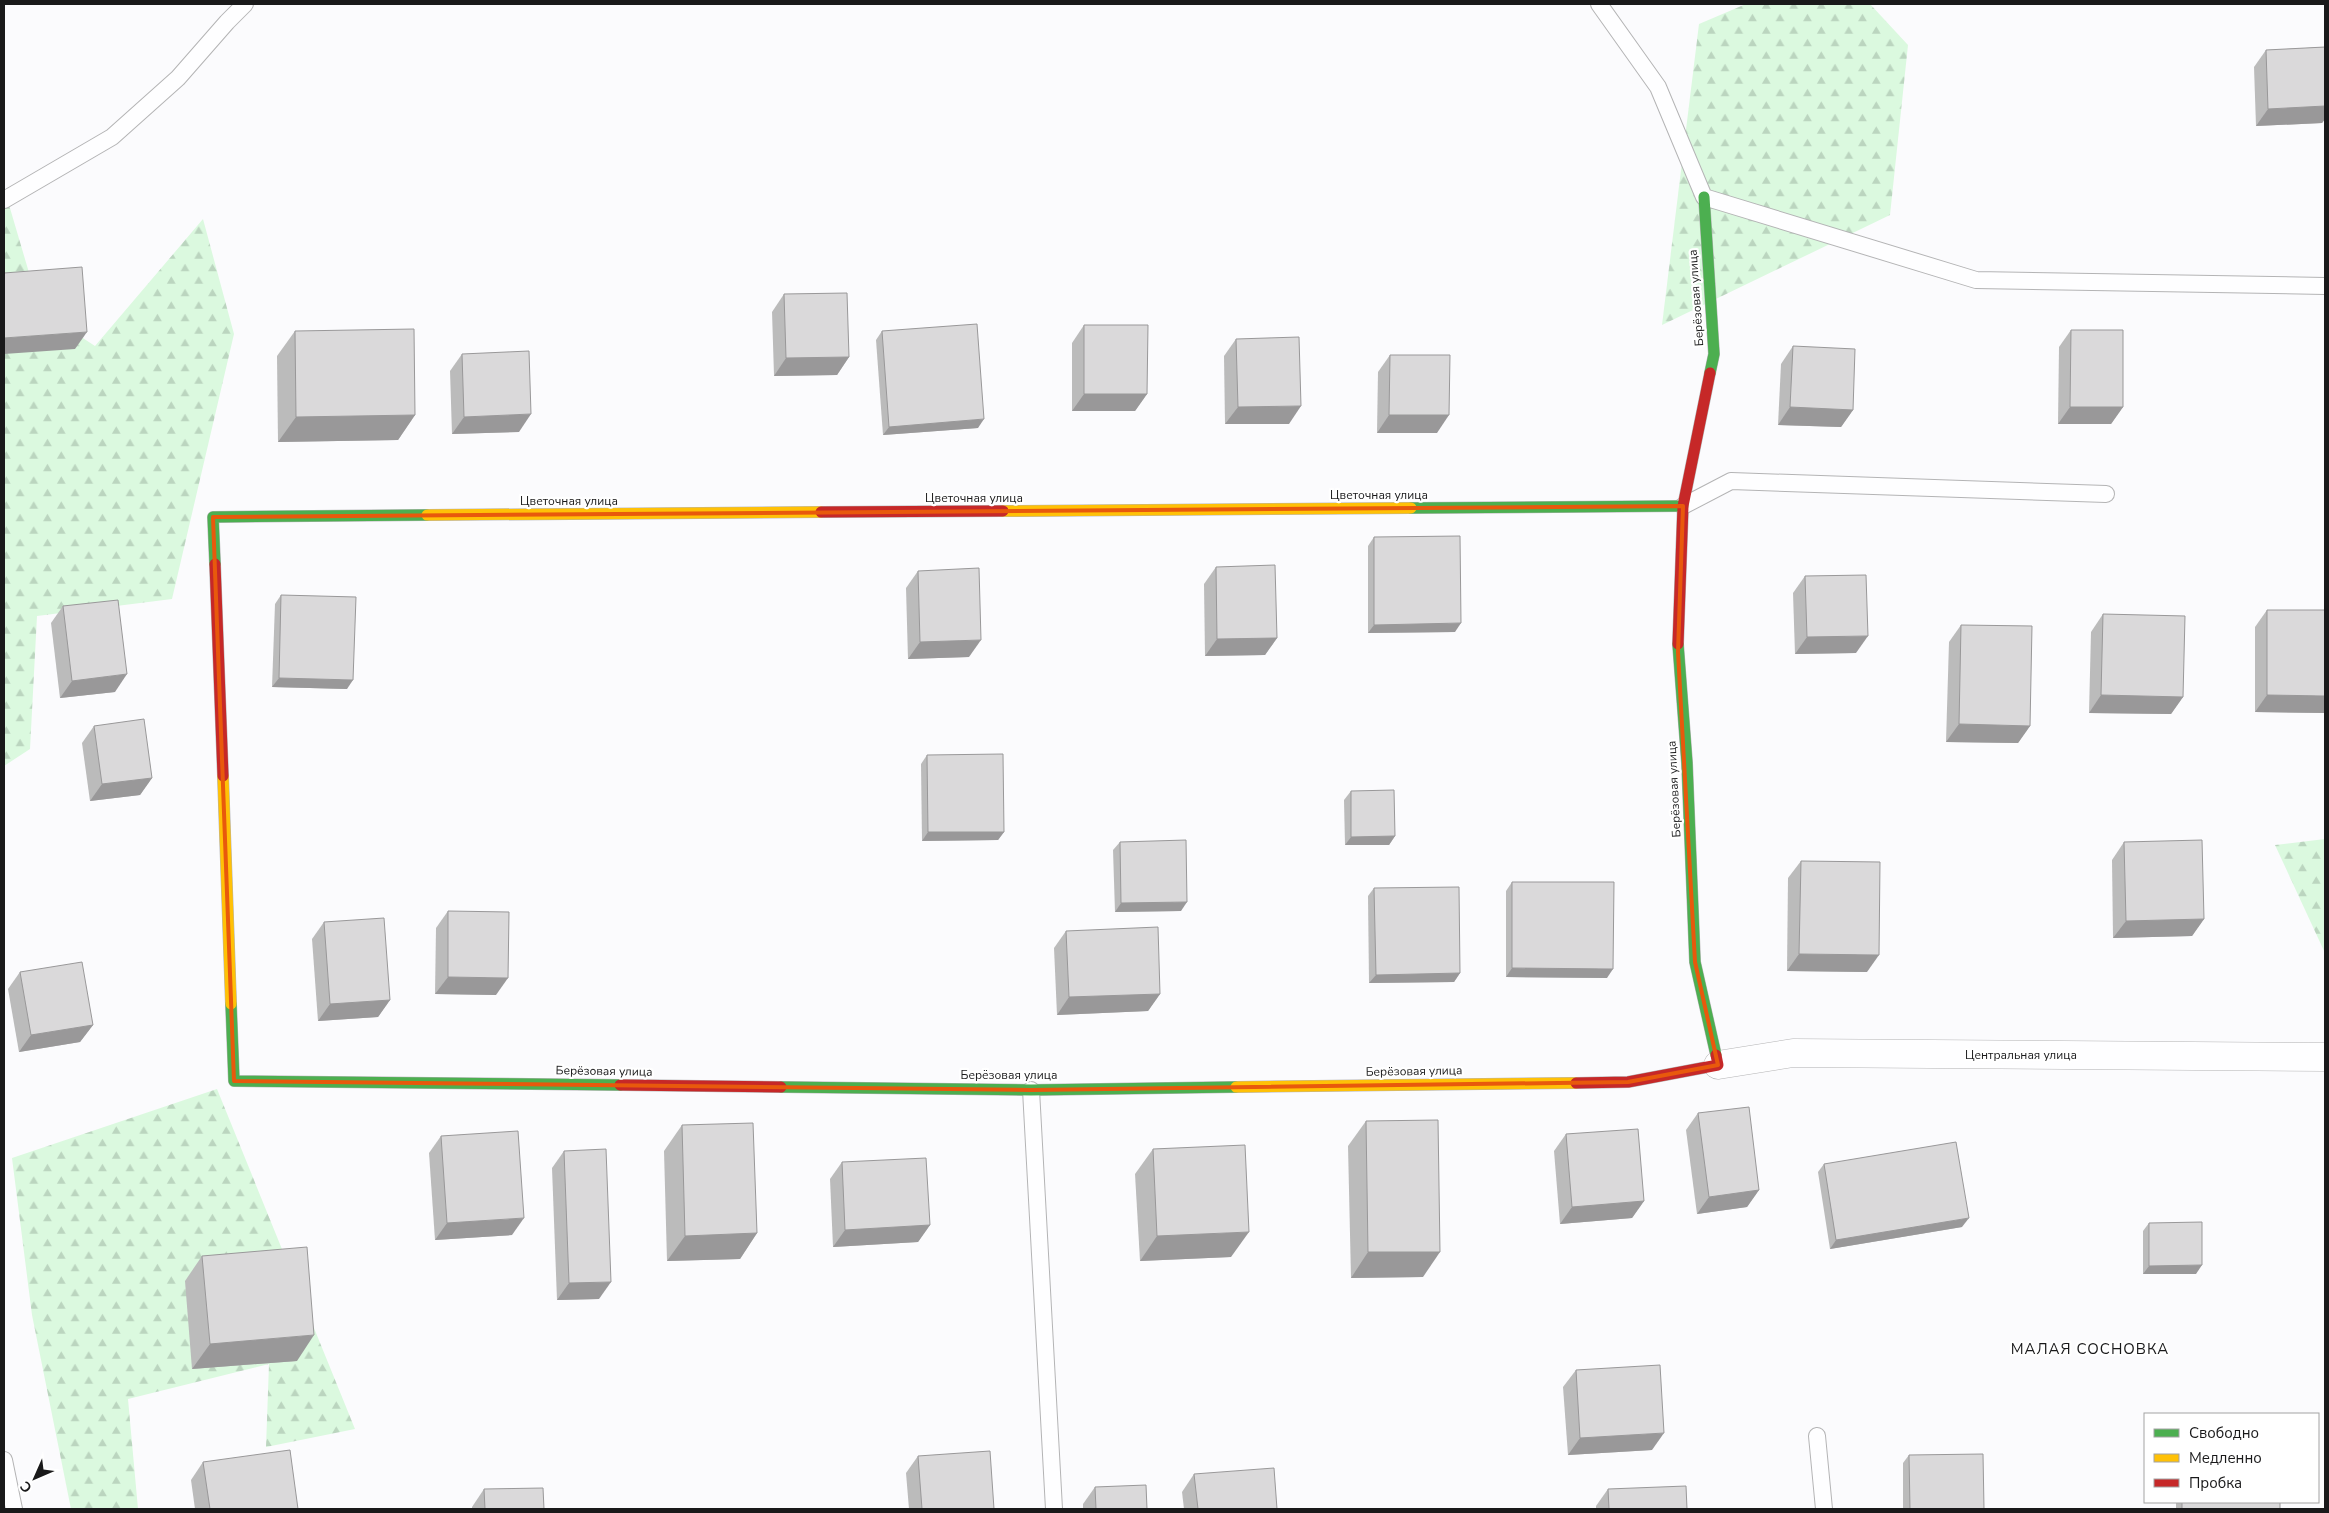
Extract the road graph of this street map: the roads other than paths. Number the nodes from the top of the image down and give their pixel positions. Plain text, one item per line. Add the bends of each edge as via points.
1 (246, 4) edge
2 (1599, 4) edge
3 (1704, 197) junction
4 (4, 200) edge
5 (2325, 286) edge
6 (2106, 494) dead end
7 (1683, 506) junction
8 (2325, 1057) edge
9 (1718, 1065) junction
10 (234, 1081) joint
11 (1031, 1090) junction
12 (1817, 1436) dead end
13 (4, 1460) edge
14 (14, 1509) edge
15 (1054, 1509) edge
16 (1824, 1509) edge

1 - 4 lane via 178,78 112,137
2 - 3 lane via 1658,87
3 - 5 lane via 1976,280
3 - 7 street, Берёзовая улица via 1714,354
6 - 7 lane via 1731,481
7 - 9 street, Берёзовая улица via 1678,652 1687,763 1695,962
7 - 10 street, Цветочная улица via 213,517
8 - 9 street, Центральная улица via 1793,1053
9 - 11 street, Берёзовая улица via 1628,1082
10 - 11 street, Берёзовая улица
11 - 15 lane
12 - 16 lane
13 - 14 lane

